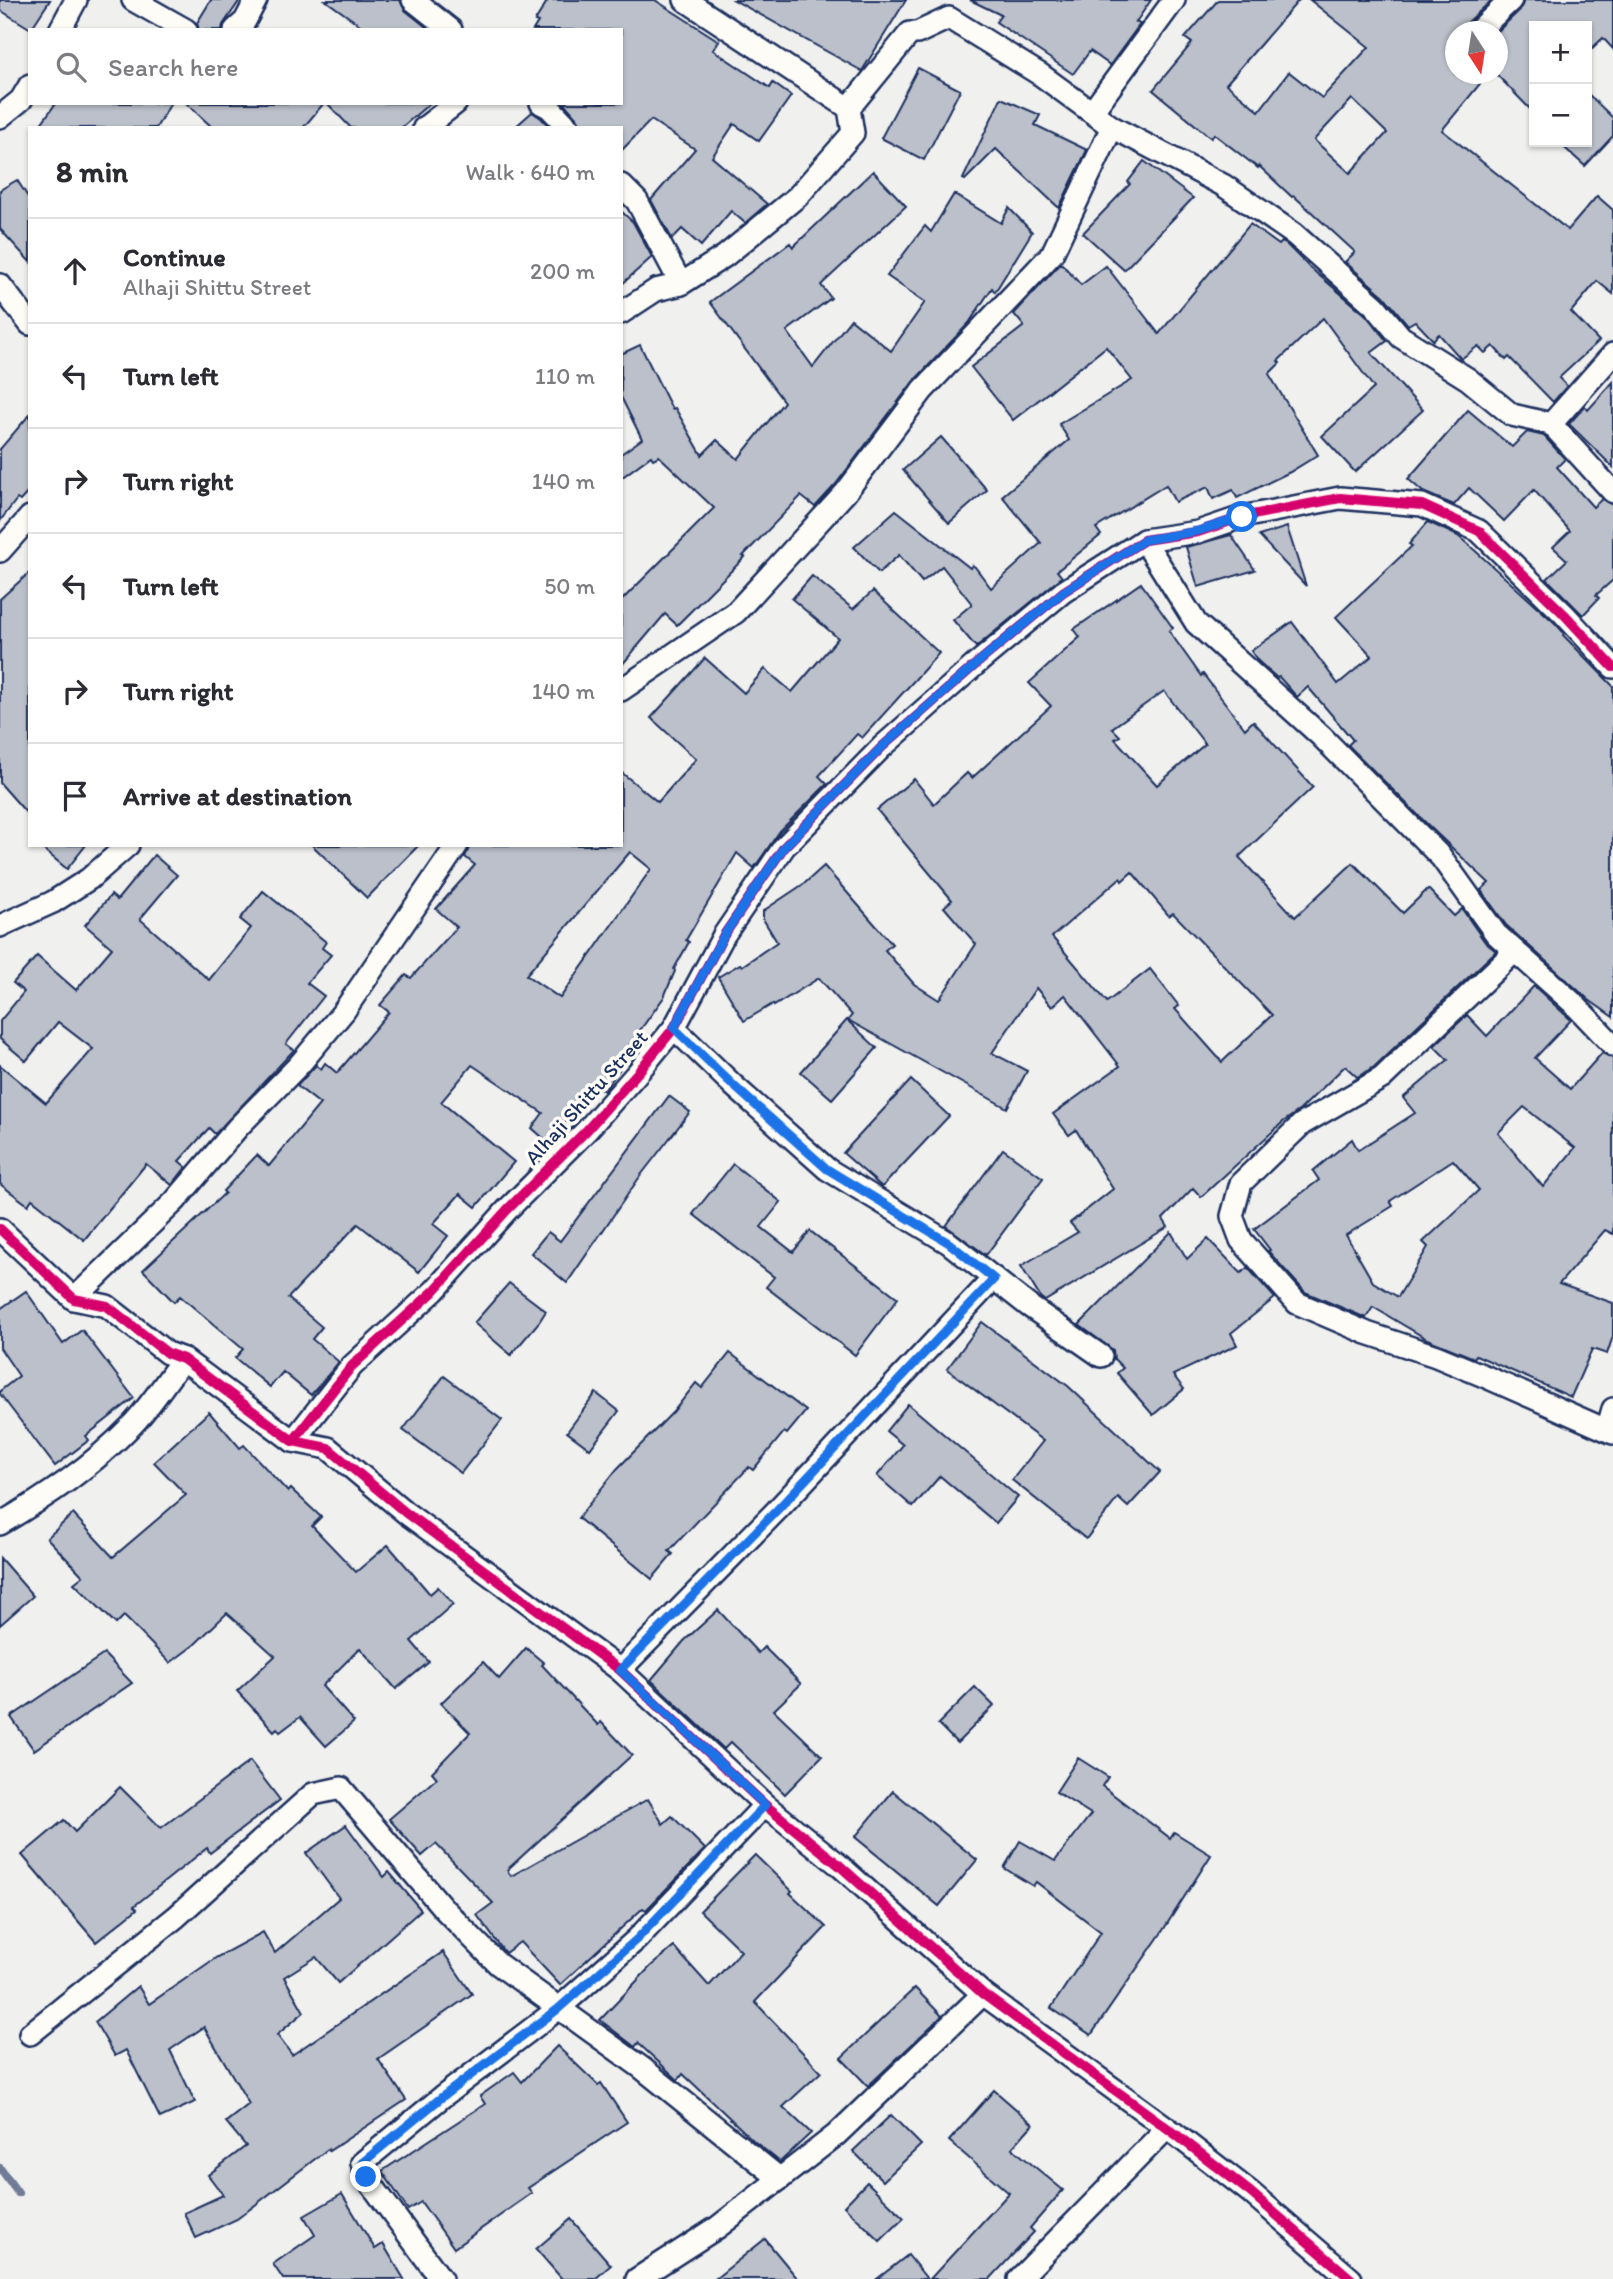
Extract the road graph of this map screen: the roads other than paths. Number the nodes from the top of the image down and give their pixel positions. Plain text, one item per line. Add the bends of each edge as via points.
1 (76, 0) edge
2 (133, 0) edge
3 (256, 0) edge
4 (413, 0) edge
5 (685, 0) edge
6 (1174, 0) edge
7 (1511, 0) edge
8 (1489, 21) edge
9 (61, 28) edge
10 (182, 28) edge
11 (237, 28) edge
12 (448, 28) edge
13 (28, 89) edge
14 (453, 105) edge
15 (545, 105) edge
16 (849, 108) junction
17 (1092, 112) junction
18 (0, 117) edge
19 (427, 126) edge
20 (567, 126) edge
21 (1112, 127) junction
22 (623, 187) edge
23 (681, 284) junction
24 (0, 285) edge
25 (623, 312) edge
26 (28, 321) edge
27 (1613, 354) edge
28 (1551, 424) junction
29 (1613, 492) edge
30 (28, 519) edge
31 (1144, 540) junction
32 (0, 551) edge
33 (1613, 667) edge
34 (623, 689) edge
35 (126, 847) edge
36 (456, 847) edge
37 (0, 926) edge
38 (1514, 952) junction
39 (674, 1028) junction
40 (1613, 1045) edge
41 (0, 1229) edge
42 (994, 1279) junction
43 (74, 1299) junction
44 (1101, 1356) dead end
45 (183, 1359) junction
46 (1613, 1409) edge
47 (1610, 1432) edge
48 (293, 1441) junction
49 (0, 1524) edge
50 (620, 1670) junction
51 (765, 1805) junction
52 (983, 1994) junction
53 (558, 2009) junction
54 (30, 2034) dead end
55 (1167, 2128) junction
56 (780, 2179) junction
57 (441, 2279) edge
58 (637, 2279) edge
59 (1019, 2279) edge
60 (1351, 2279) edge

1 - 9 street
2 - 10 street
3 - 11 street
4 - 12 street
5 - 16 street
6 - 17 street
7 - 8 street
13 - 18 street via 22,100
14 - 19 street
15 - 20 street
16 - 17 street via 910,33 949,19
16 - 23 street via 853,133 798,196 725,256
17 - 21 street
21 - 28 street via 1233,192 1294,234 1375,306 1401,337 1468,379 1512,415
21 - 34 street via 1052,254 923,390 846,492 736,612
22 - 23 street via 637,201
23 - 25 street via 656,290
24 - 26 street
27 - 28 street
28 - 29 street
30 - 32 street
31 - 33 street, Alhaji Shittu Street via 1340,498 1422,505 1479,531
31 - 38 street via 1196,623 1321,736 1441,857
31 - 39 street, Alhaji Shittu Street via 1063,592 975,665 882,747 784,847 724,935
35 - 37 street via 53,902
36 - 43 street via 344,1011 299,1065 238,1126 175,1201
38 - 40 street
38 - 47 street via 1382,1078 1302,1124 1241,1183 1232,1216 1241,1240 1297,1303 1436,1356
39 - 42 street via 827,1169 949,1243
39 - 48 street, Alhaji Shittu Street via 587,1130 434,1292 352,1366
41 - 43 street
42 - 44 street
42 - 50 street
43 - 45 street via 107,1306 167,1353
45 - 48 street
45 - 49 street via 132,1425 99,1458
46 - 47 street
48 - 50 street via 328,1448 406,1513
50 - 51 street
51 - 52 street
51 - 53 street via 637,1939
52 - 55 street
52 - 56 street via 836,2135
53 - 54 street via 498,1964 444,1909 341,1788 313,1794 176,1917
53 - 56 street via 642,2068
53 - 57 street via 362,2163 366,2177
55 - 59 street
55 - 60 street
56 - 58 street via 718,2227

